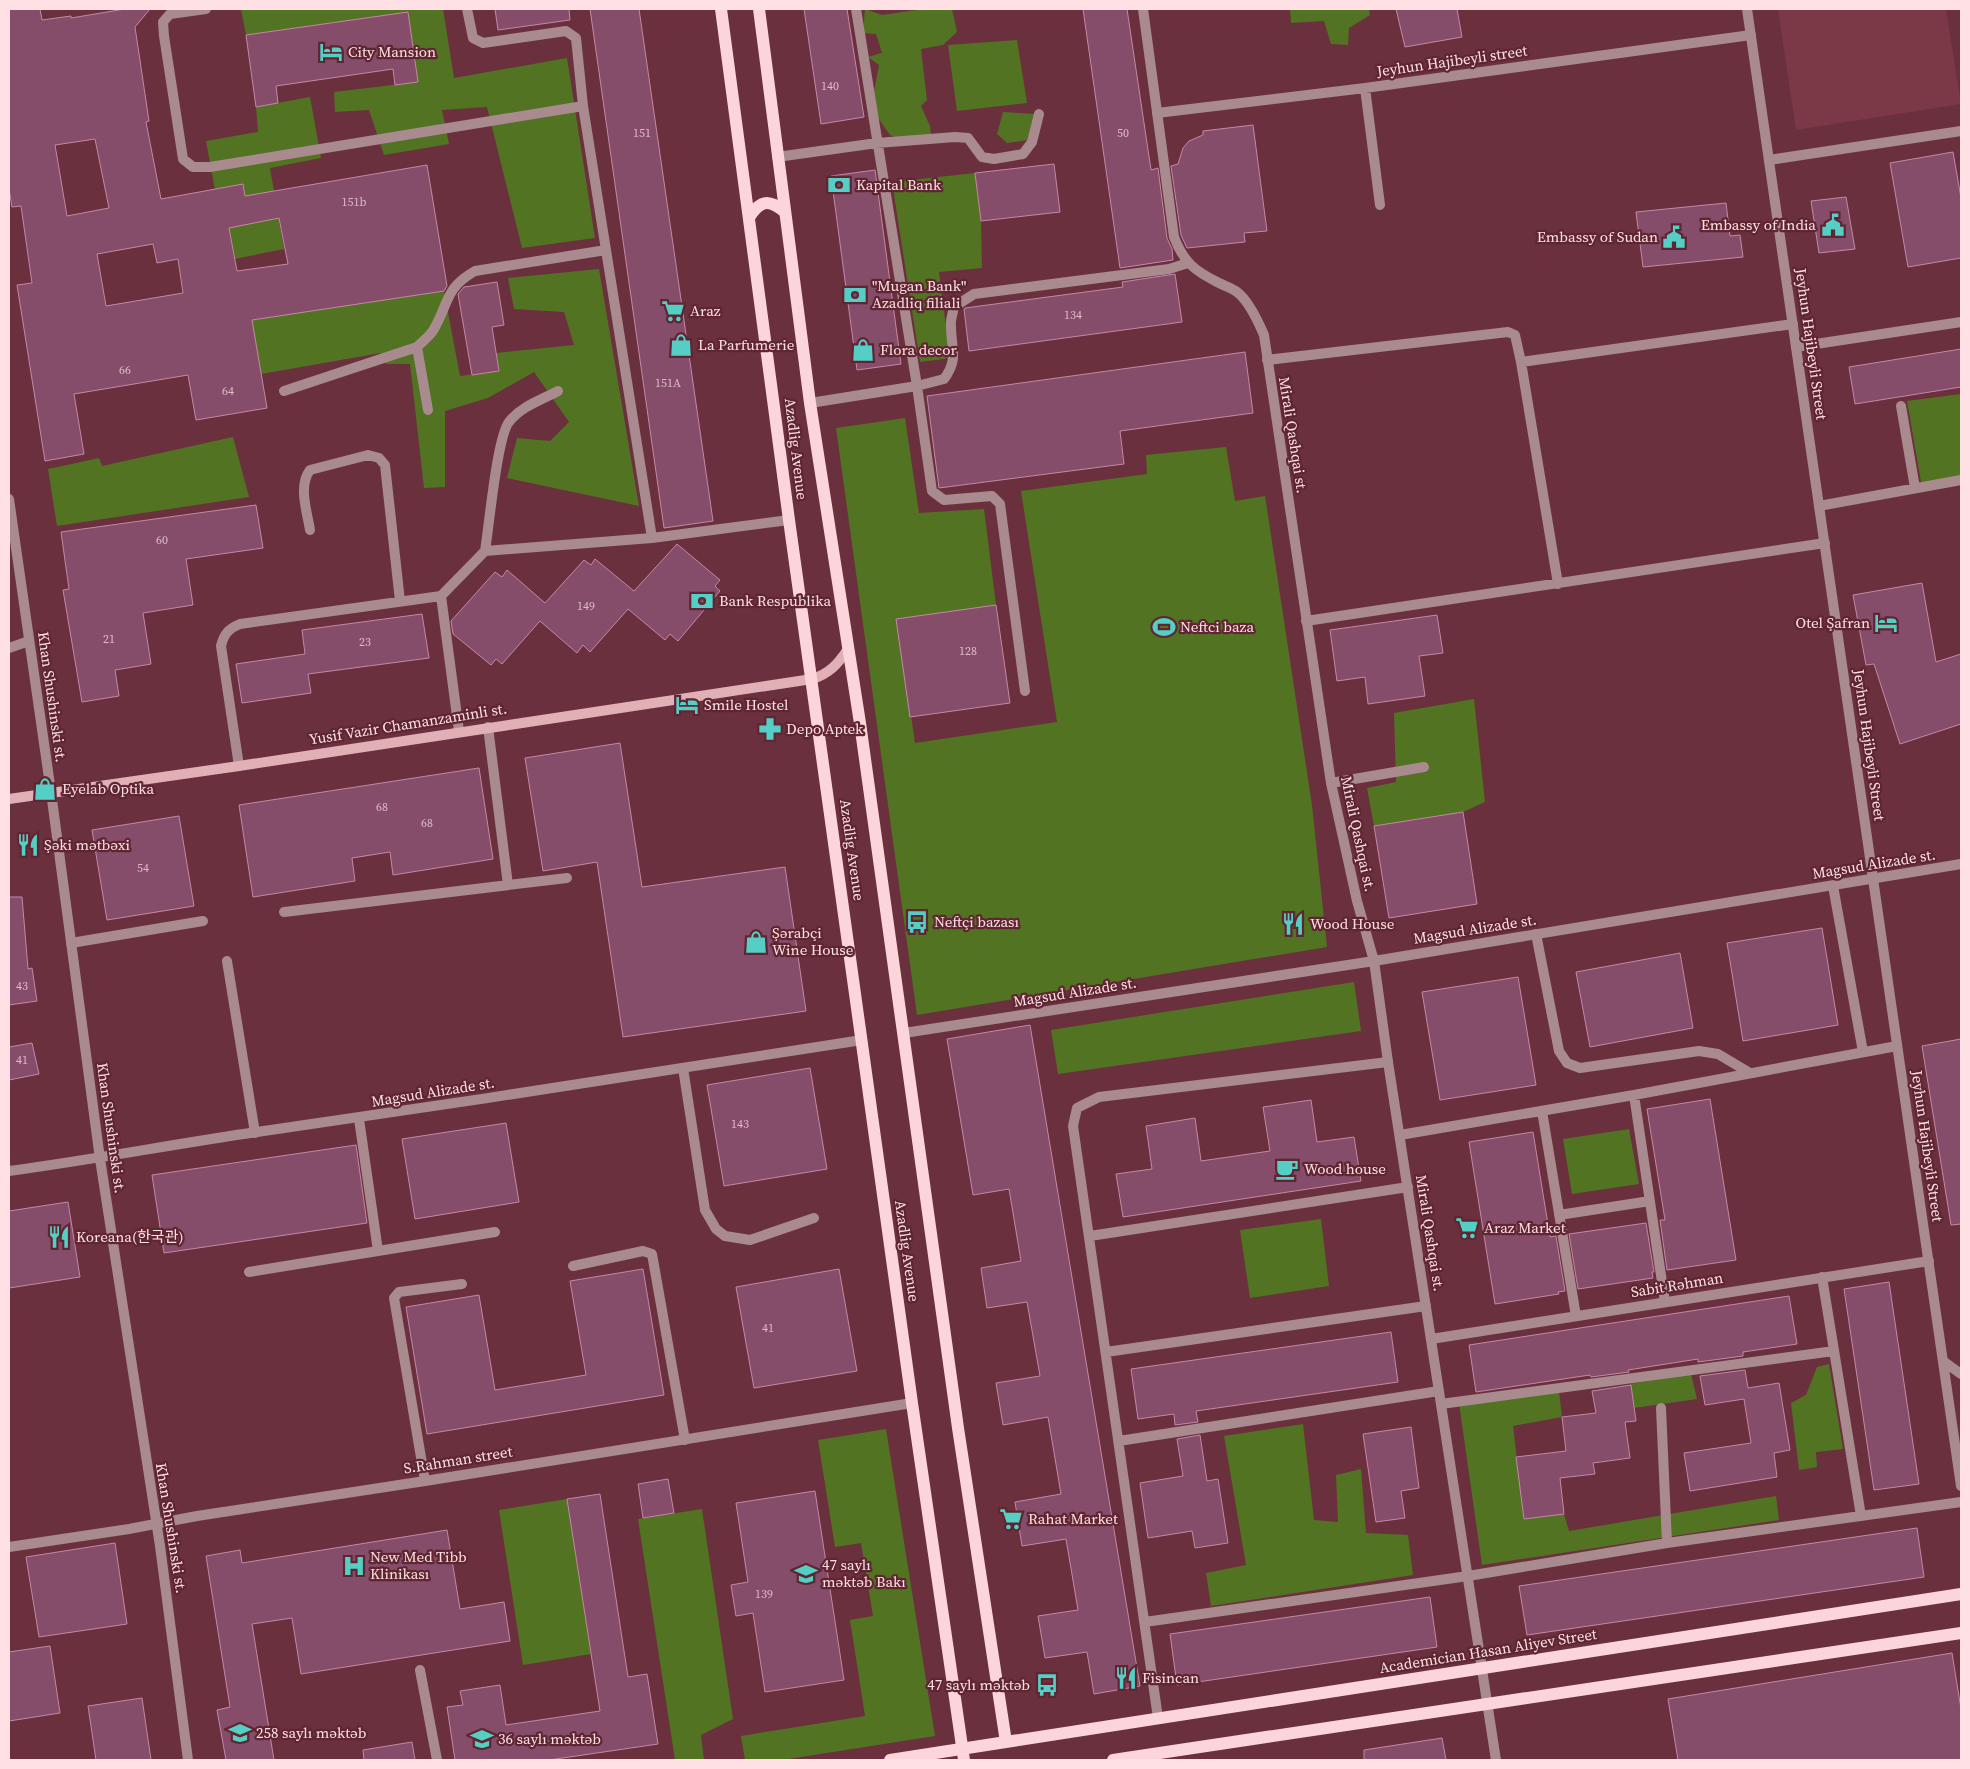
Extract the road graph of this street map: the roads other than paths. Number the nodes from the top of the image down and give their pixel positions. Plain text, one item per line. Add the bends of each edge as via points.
1 (206, 9) edge
2 (467, 9) edge
3 (721, 9) edge
4 (759, 9) edge
5 (856, 9) edge
6 (1143, 9) edge
7 (1748, 9) edge
8 (1751, 35) junction
9 (1365, 88) junction
10 (583, 106) junction
11 (1156, 113) junction
12 (1039, 114) dead end
13 (1961, 131) edge
14 (877, 143) junction
15 (777, 156) junction
16 (1769, 160) junction
17 (1380, 205) dead end
18 (785, 212) junction
19 (750, 216) junction
20 (606, 250) junction
21 (1188, 262) junction
22 (1961, 322) edge
23 (1793, 324) junction
24 (418, 347) junction
25 (1796, 347) junction
26 (1267, 360) junction
27 (1521, 362) junction
28 (917, 386) junction
29 (284, 391) dead end
30 (558, 391) dead end
31 (810, 403) junction
32 (1902, 406) dead end
33 (428, 410) dead end
34 (1961, 480) edge
35 (1915, 488) junction
36 (9, 499) edge
37 (1819, 506) junction
38 (789, 520) junction
39 (310, 530) dead end
40 (652, 538) junction
41 (1825, 544) junction
42 (485, 551) junction
43 (1558, 584) junction
44 (441, 596) junction
45 (400, 601) junction
46 (1306, 621) junction
47 (29, 641) junction
48 (9, 648) edge
49 (848, 649) junction
50 (812, 679) junction
51 (1025, 691) dead end
52 (488, 727) junction
53 (459, 731) junction
54 (239, 766) junction
55 (1424, 767) dead end
56 (1331, 783) junction
57 (51, 792) junction
58 (9, 799) edge
59 (1961, 864) edge
60 (567, 878) dead end
61 (1873, 879) junction
62 (508, 885) junction
63 (1833, 886) junction
64 (284, 912) dead end
65 (203, 921) dead end
66 (1536, 934) junction
67 (71, 943) junction
68 (228, 961) dead end
69 (1374, 961) junction
70 (904, 1033) junction
71 (862, 1040) junction
72 (1897, 1046) junction
73 (1863, 1052) junction
74 (1388, 1062) junction
75 (683, 1068) junction
76 (1750, 1073) junction
77 (1634, 1095) junction
78 (1542, 1111) junction
79 (358, 1118) junction
80 (256, 1132) junction
81 (1400, 1135) junction
82 (100, 1159) junction
83 (9, 1172) edge
84 (1408, 1187) junction
85 (1650, 1201) junction
86 (1559, 1215) junction
87 (814, 1218) dead end
88 (495, 1232) dead end
89 (1090, 1236) junction
90 (378, 1251) junction
91 (1928, 1261) junction
92 (573, 1266) dead end
93 (249, 1272) dead end
94 (1822, 1277) junction
95 (462, 1284) dead end
96 (1665, 1302) junction
97 (1426, 1306) junction
98 (1576, 1316) junction
99 (1431, 1338) junction
100 (1834, 1351) junction
101 (1106, 1352) junction
102 (1943, 1361) junction
103 (1961, 1374) edge
104 (1439, 1391) junction
105 (912, 1403) junction
106 (1441, 1404) junction
107 (1661, 1408) dead end
108 (685, 1440) junction
109 (1119, 1441) junction
110 (425, 1482) junction
111 (1961, 1486) edge
112 (1961, 1502) edge
113 (1861, 1516) junction
114 (156, 1524) junction
115 (1667, 1543) junction
116 (9, 1547) edge
117 (1468, 1576) junction
118 (1957, 1595) edge
119 (1145, 1622) junction
120 (1960, 1634) edge
121 (1483, 1669) junction
122 (420, 1670) dead end
123 (1488, 1704) junction
124 (1158, 1718) junction
125 (1006, 1742) junction
126 (963, 1754) edge
127 (1164, 1756) edge
128 (188, 1760) edge
129 (437, 1760) edge
130 (890, 1760) edge
131 (1113, 1760) edge
132 (1496, 1760) edge

1 - 10 street via 170,14 164,22 183,159 193,167 210,167
2 - 10 street via 473,38 482,43 566,31 576,38
3 - 19 main road, Azadlig Avenue
4 - 15 main road, Azadlig Avenue
5 - 14 street
6 - 11 street, Mirali Qashqai st.
7 - 8 street, Jeyhun Hajibeyli Street
8 - 9 street, Jeyhun Hajibeyli street
8 - 16 street, Jeyhun Hajibeyli Street
9 - 11 street, Jeyhun Hajibeyli street
9 - 17 street
10 - 20 street
11 - 21 street, Mirali Qashqai st. via 1174,237
12 - 14 street via 1032,142 1023,154 994,159 982,157 968,138 955,137
13 - 16 street
14 - 15 street
14 - 28 street
15 - 18 main road, Azadlig Avenue
16 - 23 street, Jeyhun Hajibeyli Street
18 - 19 main road via 766,202 756,206
18 - 31 main road, Azadlig Avenue
19 - 38 main road, Azadlig Avenue
20 - 24 street via 475,271 461,279 452,291 433,330
20 - 40 street
21 - 26 street, Mirali Qashqai st. via 1198,272 1237,292 1264,335
21 - 28 street via 1169,269 974,294 954,307 950,325 955,357 952,370 944,379
22 - 25 street
23 - 25 street, Jeyhun Hajibeyli Street
23 - 27 street
24 - 29 street
24 - 33 street
25 - 37 street, Jeyhun Hajibeyli Street
26 - 27 street via 1508,332 1515,335
26 - 46 street, Mirali Qashqai st.
27 - 43 street
28 - 31 street
28 - 51 street via 932,491 944,500 992,496 1000,504
30 - 42 street via 518,412 508,423 501,441
31 - 49 main road, Azadlig Avenue
32 - 35 street
34 - 35 street
35 - 37 street
36 - 47 street, Khan Shushinski st.
37 - 41 street, Jeyhun Hajibeyli Street
38 - 40 street
38 - 50 main road, Azadlig Avenue
39 - 45 street via 304,491 305,478 310,470 368,455 379,458 385,465
40 - 42 street
41 - 43 street
41 - 61 street, Jeyhun Hajibeyli Street
42 - 44 street
43 - 46 street
44 - 45 street
44 - 53 street
45 - 54 street via 230,628 221,646
46 - 56 street, Mirali Qashqai st.
47 - 48 street
47 - 57 street, Khan Shushinski st.
49 - 50 main road, Yusif Vazir Chamanzaminli st. via 834,668
49 - 70 main road, Azadlig Avenue
50 - 52 main road, Yusif Vazir Chamanzaminli st.
50 - 71 main road, Azadlig Avenue
52 - 53 main road, Yusif Vazir Chamanzaminli st.
52 - 62 street
53 - 54 main road, Yusif Vazir Chamanzaminli st.
54 - 57 main road, Yusif Vazir Chamanzaminli st.
55 - 56 street
56 - 69 street, Mirali Qashqai st.
57 - 58 main road, Yusif Vazir Chamanzaminli st.
57 - 67 street, Khan Shushinski st.
59 - 61 street, Magsud Alizade st.
60 - 62 street
61 - 63 street, Magsud Alizade st.
61 - 72 street, Jeyhun Hajibeyli Street
62 - 64 street
63 - 66 street, Magsud Alizade st.
63 - 73 street
65 - 67 street
66 - 69 street, Magsud Alizade st.
66 - 76 street via 1559,1051 1567,1063 1580,1068 1699,1051 1718,1054
67 - 82 street, Khan Shushinski st.
68 - 80 street
69 - 70 street, Magsud Alizade st.
69 - 74 street, Mirali Qashqai st.
70 - 125 main road, Azadlig Avenue via 958,1428
71 - 75 street, Magsud Alizade st.
71 - 105 main road, Azadlig Avenue
72 - 73 street
72 - 91 street, Jeyhun Hajibeyli Street
73 - 76 street
74 - 81 street, Mirali Qashqai st.
74 - 89 street via 1099,1098 1077,1108 1073,1126
75 - 79 street, Magsud Alizade st.
75 - 87 street via 705,1210 716,1229 726,1236 750,1240
76 - 77 street
77 - 78 street
77 - 85 street
78 - 81 street
78 - 86 street
79 - 80 street, Magsud Alizade st.
79 - 90 street
80 - 82 street, Magsud Alizade st.
81 - 84 street, Mirali Qashqai st.
82 - 83 street, Magsud Alizade st.
82 - 114 street, Khan Shushinski st.
84 - 89 street
84 - 97 street, Mirali Qashqai st.
85 - 86 street
85 - 96 street
86 - 98 street
88 - 90 street
89 - 101 street
90 - 93 street
91 - 94 street, Sabit Rəhman
91 - 102 street, Jeyhun Hajibeyli Street
92 - 108 street via 643,1251 652,1254
94 - 96 street, Sabit Rəhman
94 - 100 street
95 - 110 street via 399,1292 394,1298
96 - 98 street, Sabit Rəhman
97 - 99 street, Mirali Qashqai st.
97 - 101 street
98 - 99 street, Sabit Rəhman
99 - 104 street, Mirali Qashqai st.
100 - 106 street
100 - 113 street
101 - 109 street
102 - 103 street
102 - 111 street, Jeyhun Hajibeyli Street
104 - 106 street, Mirali Qashqai st.
104 - 109 street
105 - 108 street, S.Rahman street
105 - 126 main road, Azadlig Avenue
106 - 117 street, Mirali Qashqai st.
107 - 115 street
108 - 110 street, S.Rahman street
109 - 119 street
110 - 114 street, S.Rahman street
112 - 113 street
113 - 115 street
114 - 116 street, S.Rahman street
114 - 128 street, Khan Shushinski st.
115 - 117 street
117 - 119 street
117 - 121 street, Mirali Qashqai st.
118 - 121 main road, Academician Hasan Aliyev Street
119 - 124 street
120 - 123 main road
121 - 123 street, Mirali Qashqai st.
121 - 124 main road, Academician Hasan Aliyev Street
122 - 129 street
123 - 127 main road
123 - 132 street, Mirali Qashqai st.
124 - 125 main road, Academician Hasan Aliyev Street
125 - 126 main road, Academician Hasan Aliyev Street
126 - 130 main road, Academician Hasan Aliyev Street via 933,1753
127 - 131 main road

